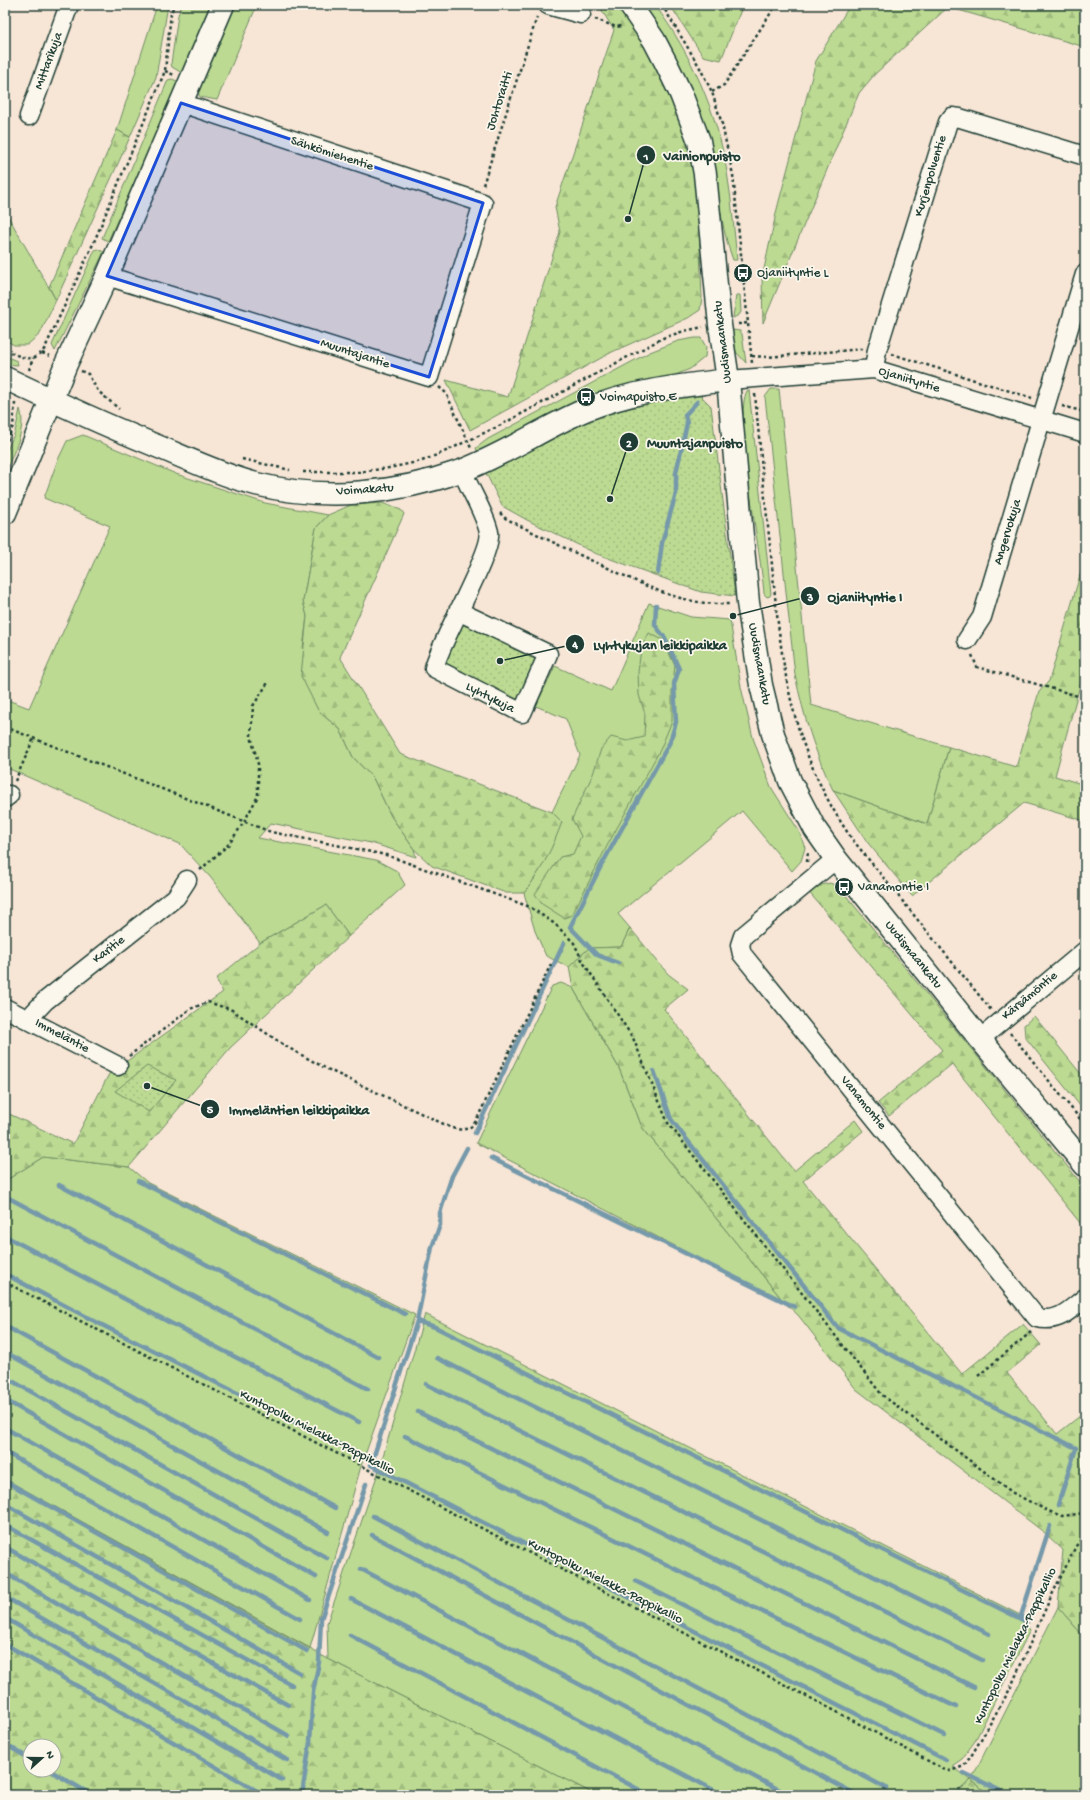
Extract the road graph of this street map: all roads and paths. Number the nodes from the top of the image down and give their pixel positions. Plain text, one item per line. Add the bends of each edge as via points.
1 (69, 5) edge
2 (174, 5) edge
3 (223, 5) edge
4 (776, 5) edge
5 (543, 9) edge
6 (636, 13) edge
7 (581, 14) joint
8 (712, 92) dead end
9 (181, 103) junction
10 (29, 116) dead end
11 (1085, 156) edge
12 (484, 203) junction
13 (1085, 274) edge
14 (107, 276) junction
15 (707, 327) dead end
16 (867, 348) dead end
17 (5, 350) edge
18 (42, 353) junction
19 (886, 353) dead end
20 (752, 356) dead end
21 (51, 357) dead end
22 (33, 358) junction
23 (29, 368) dead end
24 (874, 369) junction
25 (83, 371) dead end
26 (429, 377) junction
27 (5, 378) edge
28 (728, 380) junction
29 (754, 386) dead end
30 (52, 399) junction
31 (1037, 399) dead end
32 (15, 403) dead end
33 (1056, 404) dead end
34 (124, 411) dead end
35 (1085, 412) edge
36 (1041, 421) junction
37 (1085, 433) edge
38 (468, 442) junction
39 (5, 446) edge
40 (235, 457) dead end
41 (462, 470) junction
42 (499, 511) dead end
43 (5, 512) edge
44 (775, 601) junction
45 (768, 602) dead end
46 (737, 604) dead end
47 (458, 611) junction
48 (967, 640) joint
49 (269, 681) dead end
50 (1085, 698) edge
51 (5, 727) edge
52 (34, 738) junction
53 (7, 796) edge
54 (244, 822) junction
55 (809, 849) dead end
56 (836, 859) junction
57 (814, 876) junction
58 (187, 880) joint
59 (1083, 955) edge
60 (550, 964) dead end
61 (5, 1008) edge
62 (991, 1011) dead end
63 (28, 1019) junction
64 (1010, 1032) dead end
65 (980, 1039) junction
66 (118, 1066) joint
67 (1085, 1125) edge
68 (1085, 1165) edge
69 (5, 1282) edge
70 (1085, 1298) edge
71 (1047, 1320) junction
72 (978, 1376) dead end
73 (1085, 1513) edge
74 (1085, 1535) edge

1 - 10 street, Mittarikuja
2 - 18 path via 165,71 94,242
3 - 9 street
4 - 8 path via 724,85
5 - 7 street
5 - 12 path, Johtoraitti via 482,188
6 - 7 path via 632,25 616,27
6 - 28 street, Uudismaankatu via 654,40 681,94 699,141
9 - 12 street, Sähkömiehentie
9 - 14 street
11 - 24 street, Kurjenpolventie via 952,117 948,122 877,350
12 - 26 street
13 - 36 street
14 - 26 street, Muuntajantie
14 - 30 street
15 - 38 path via 663,338
16 - 20 path
17 - 22 path
18 - 21 path
18 - 22 path
19 - 31 path
22 - 23 path
24 - 28 street, Ojaniityntie
24 - 36 street, Ojaniityntie
25 - 34 path via 90,376 98,391
26 - 38 path via 446,393
27 - 30 street, Voimakatu
28 - 41 street, Voimakatu via 654,390 604,403
28 - 56 street, Uudismaankatu via 748,603 766,709 781,759 800,802
29 - 44 path
30 - 41 street, Voimakatu via 104,424 222,473 283,489 335,493 378,491 412,485
30 - 43 street
32 - 39 path via 13,426
33 - 35 path
36 - 37 street, Ojaniityntie
36 - 48 street, Angervokuja via 982,617
38 - 40 path via 422,461 359,472 296,471
41 - 47 street, Lyhtykuja via 490,537 485,555
42 - 46 path via 505,518 544,538 676,598 710,605
44 - 45 path
44 - 62 path via 789,698 797,727 822,790 836,816 868,861
47 - 47 street, Lyhtykuja via 434,670 522,713 548,654
48 - 50 path via 977,667
49 - 54 path via 254,706 251,736 258,764 258,796
51 - 52 path
52 - 53 path
52 - 54 path
54 - 58 path via 229,844
54 - 73 path via 271,832 386,855 530,907 555,924 574,943 583,962 633,1038 668,1123 882,1395 1013,1494 1062,1516
55 - 57 path via 806,866
56 - 57 street, Vanamontie
56 - 65 street, Uudismaankatu
57 - 71 street, Vanamontie via 743,936 740,945 742,954 1037,1318
58 - 63 street, Karitie via 176,897 45,1001
59 - 65 street, Kärsämöntie
60 - 66 path via 476,1121 466,1130 452,1128 327,1069 232,1010 208,1002 190,1009 136,1049
61 - 63 street, Immeläntie
63 - 66 street, Immeläntie
64 - 67 path
65 - 68 street, Uudismaankatu
69 - 74 path, Kuntopolku Mielakka-Pappikallio via 950,1771 964,1766 1010,1689 1049,1601 1076,1546
70 - 71 street via 1065,1313
71 - 72 path

